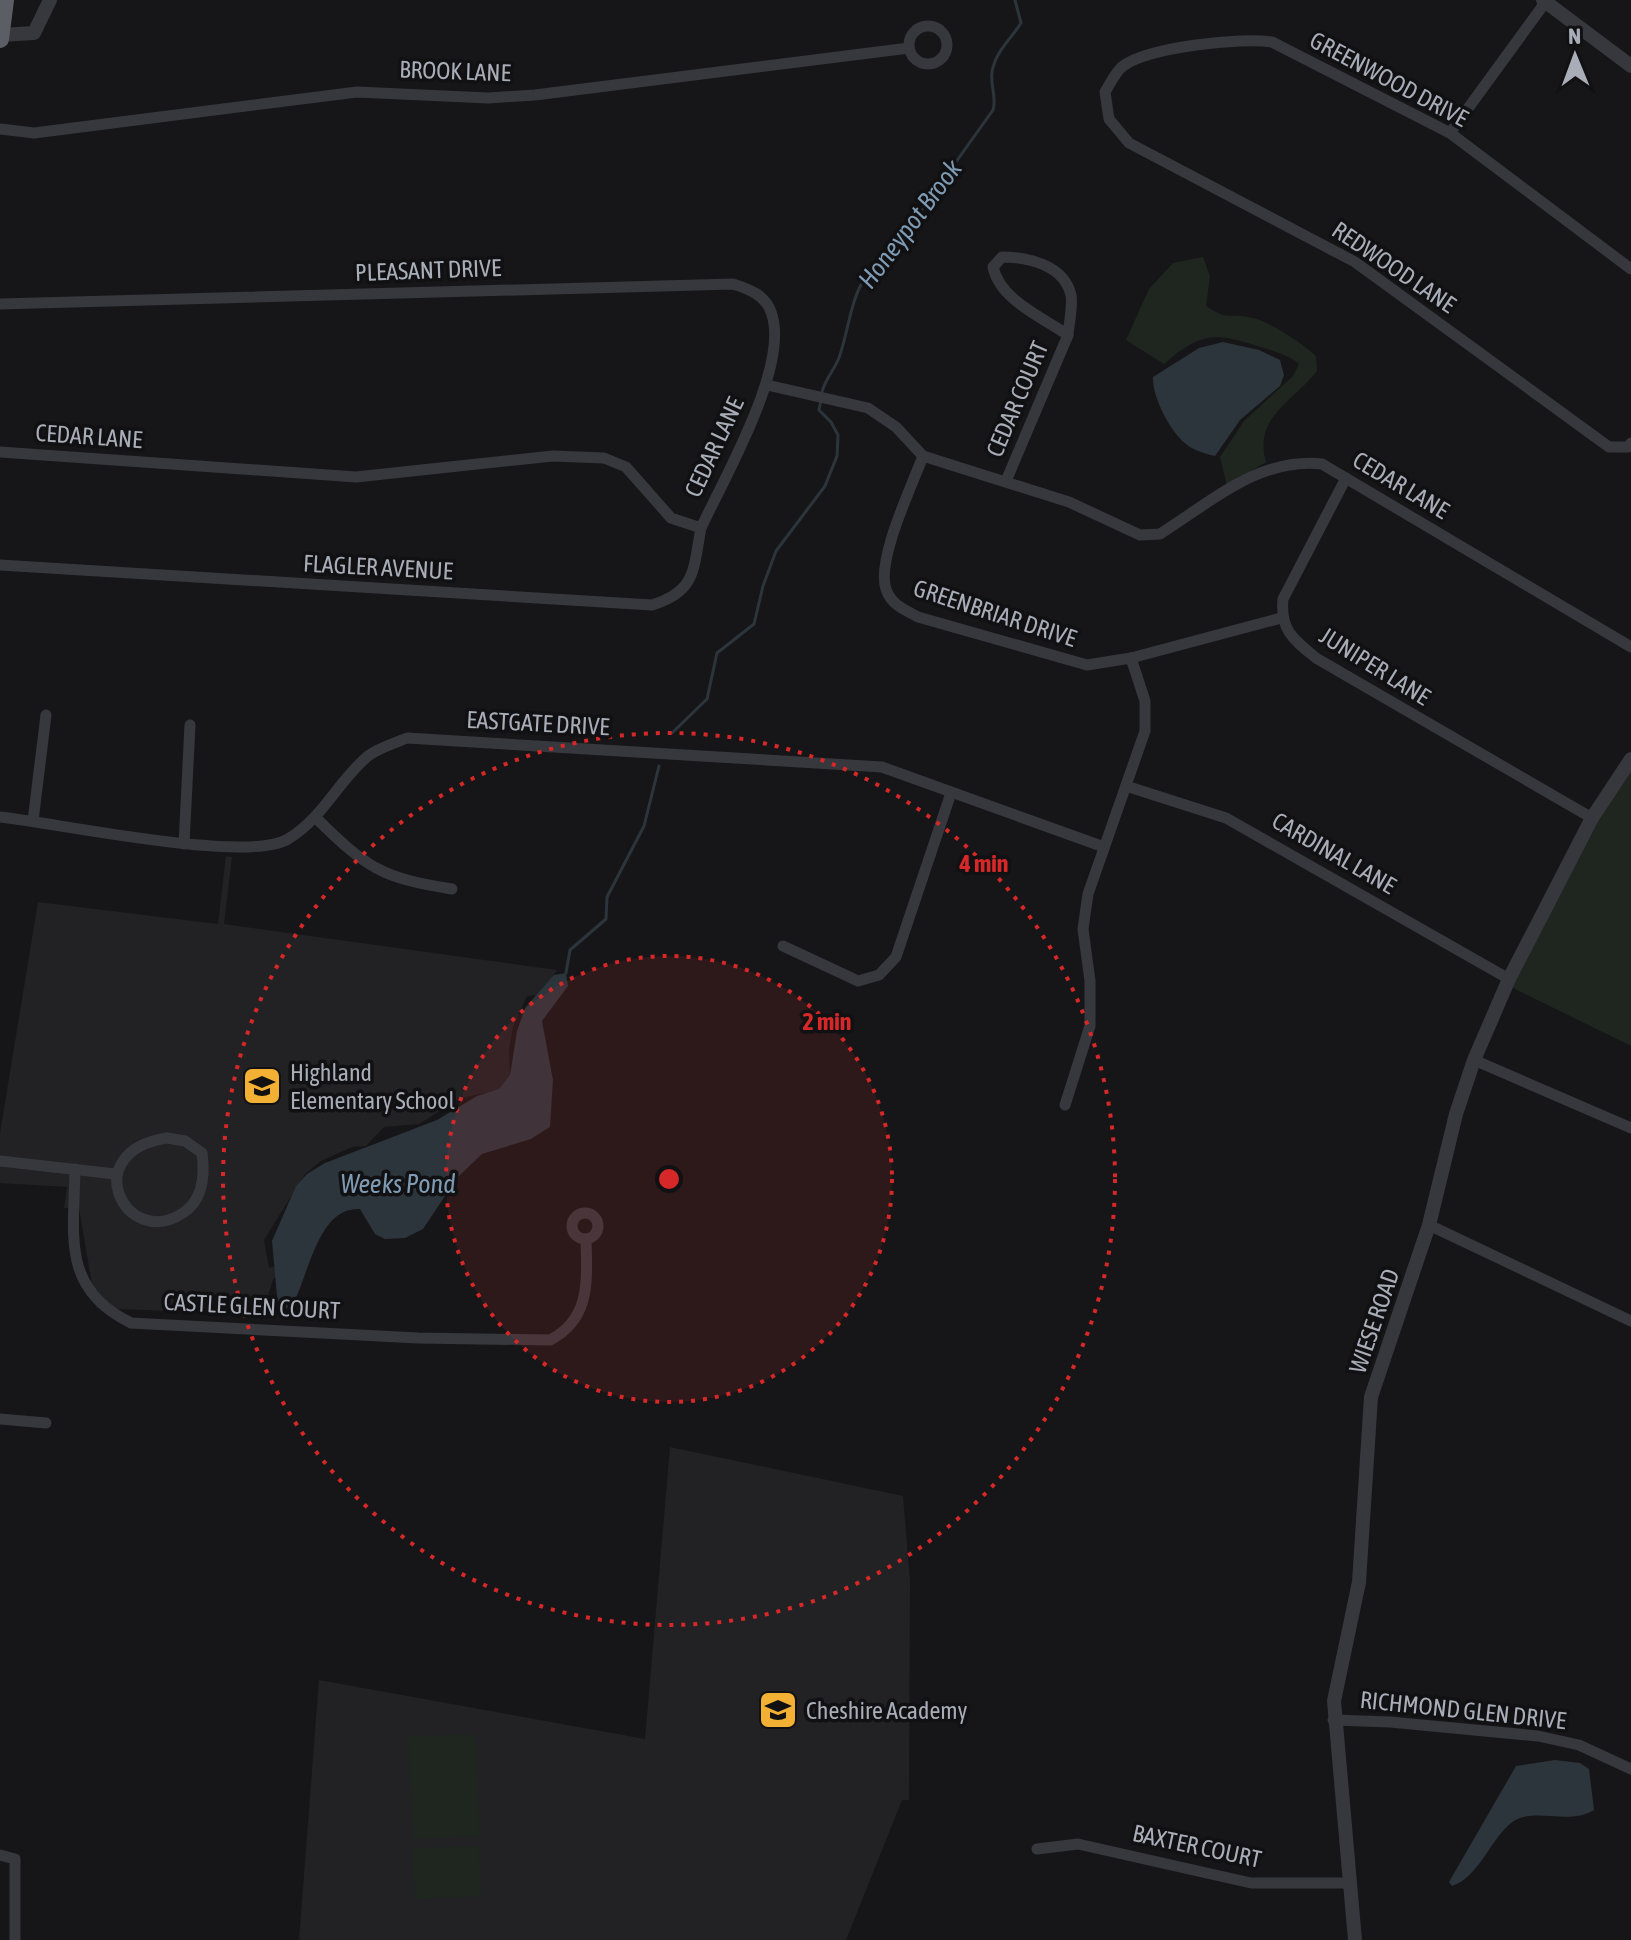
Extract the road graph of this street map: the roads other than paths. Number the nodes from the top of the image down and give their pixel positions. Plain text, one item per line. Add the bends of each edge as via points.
1 (5, 0) edge
2 (50, 0) edge
3 (1545, 1) edge
4 (0, 36) edge
5 (909, 48) dead end
6 (1631, 66) edge
7 (1105, 92) joint
8 (0, 129) edge
9 (1450, 133) junction
10 (1631, 269) edge
11 (0, 304) edge
12 (1068, 335) junction
13 (767, 385) junction
14 (1631, 443) edge
15 (0, 452) edge
16 (923, 456) junction
17 (1346, 478) junction
18 (1006, 481) junction
19 (701, 528) junction
20 (0, 565) edge
21 (1281, 618) junction
22 (1631, 647) edge
23 (1131, 658) junction
24 (46, 715) dead end
25 (190, 725) dead end
26 (1631, 759) edge
27 (1126, 786) junction
28 (951, 793) junction
29 (0, 817) edge
30 (316, 818) junction
31 (1592, 818) junction
32 (33, 821) junction
33 (184, 844) junction
34 (1104, 847) junction
35 (452, 889) dead end
36 (783, 946) dead end
37 (1509, 979) junction
38 (1474, 1060) junction
39 (1065, 1105) dead end
40 (1631, 1128) edge
41 (0, 1161) edge
42 (75, 1169) junction
43 (115, 1174) junction
44 (1429, 1225) junction
45 (586, 1239) dead end
46 (1631, 1321) edge
47 (0, 1419) edge
48 (46, 1423) dead end
49 (1333, 1720) junction
50 (1631, 1769) edge
51 (1037, 1849) dead end
52 (0, 1855) edge
53 (1349, 1883) junction
54 (15, 1940) edge
55 (1355, 1940) edge

1 - 4 highway
2 - 4 street via 34,33
3 - 6 street
3 - 9 street
5 - 8 street, BROOK LANE via 535,95 357,92 34,133
7 - 9 street, GREENWOOD DRIVE via 1122,66 1144,56 1245,38 1272,42
7 - 14 street, REDWOOD LANE via 1109,119 1129,143 1355,262 1609,447
9 - 10 street, GREENWOOD DRIVE
11 - 13 street, PLEASANT DRIVE via 733,284 755,291 771,310 777,338
12 - 12 street, CEDAR COURT via 1071,295 1058,272 1024,257 1002,257 993,267 995,281
12 - 18 street, CEDAR COURT
13 - 16 street, CEDAR LANE via 868,408 896,427
13 - 19 street, CEDAR LANE
15 - 19 street, CEDAR LANE via 356,477 553,456 604,458 626,467 671,518
16 - 18 street, CEDAR LANE
16 - 23 street, GREENBRIAR DRIVE via 884,567 886,589 895,605 918,617 1087,665
17 - 18 street, CEDAR LANE via 1322,464 1294,461 1263,469 1160,534 1140,535 1069,502
17 - 21 street via 1283,599
17 - 22 street, CEDAR LANE
19 - 20 street, FLAGLER AVENUE via 691,578 677,597 652,605
21 - 23 street, GREENBRIAR DRIVE
21 - 31 street, JUNIPER LANE via 1287,634 1316,658
23 - 27 street via 1145,701 1145,731
24 - 32 street
25 - 33 street
26 - 31 street, WIESE ROAD
27 - 34 street
27 - 37 street, CARDINAL LANE via 1226,818
28 - 30 street, EASTGATE DRIVE via 882,767 845,762 407,738 369,755
28 - 34 street, EASTGATE DRIVE
28 - 36 street via 896,957 879,975 858,981
29 - 32 street, EASTGATE DRIVE
30 - 33 street, EASTGATE DRIVE via 286,840 259,849
30 - 35 street via 359,859 401,881
31 - 37 street, WIESE ROAD
32 - 33 street, EASTGATE DRIVE
34 - 39 street via 1083,929 1090,1026
37 - 38 street, WIESE ROAD
38 - 40 street
38 - 44 street, WIESE ROAD
41 - 42 street
42 - 43 street
42 - 45 street, CASTLE GLEN COURT via 74,1256 83,1284 106,1311 131,1323 550,1340 565,1332 580,1313 587,1290
43 - 43 street via 116,1191 130,1211 153,1222 169,1221 195,1201 204,1176 202,1153 185,1141 148,1141 122,1160
44 - 46 street
44 - 49 street, WIESE ROAD via 1371,1397 1359,1582
47 - 48 street
49 - 50 street, RICHMOND GLEN DRIVE via 1538,1736 1579,1745
49 - 53 street, WIESE ROAD
51 - 53 street, BAXTER COURT via 1078,1844 1251,1883
52 - 54 street via 15,1859
53 - 55 street, WIESE ROAD

